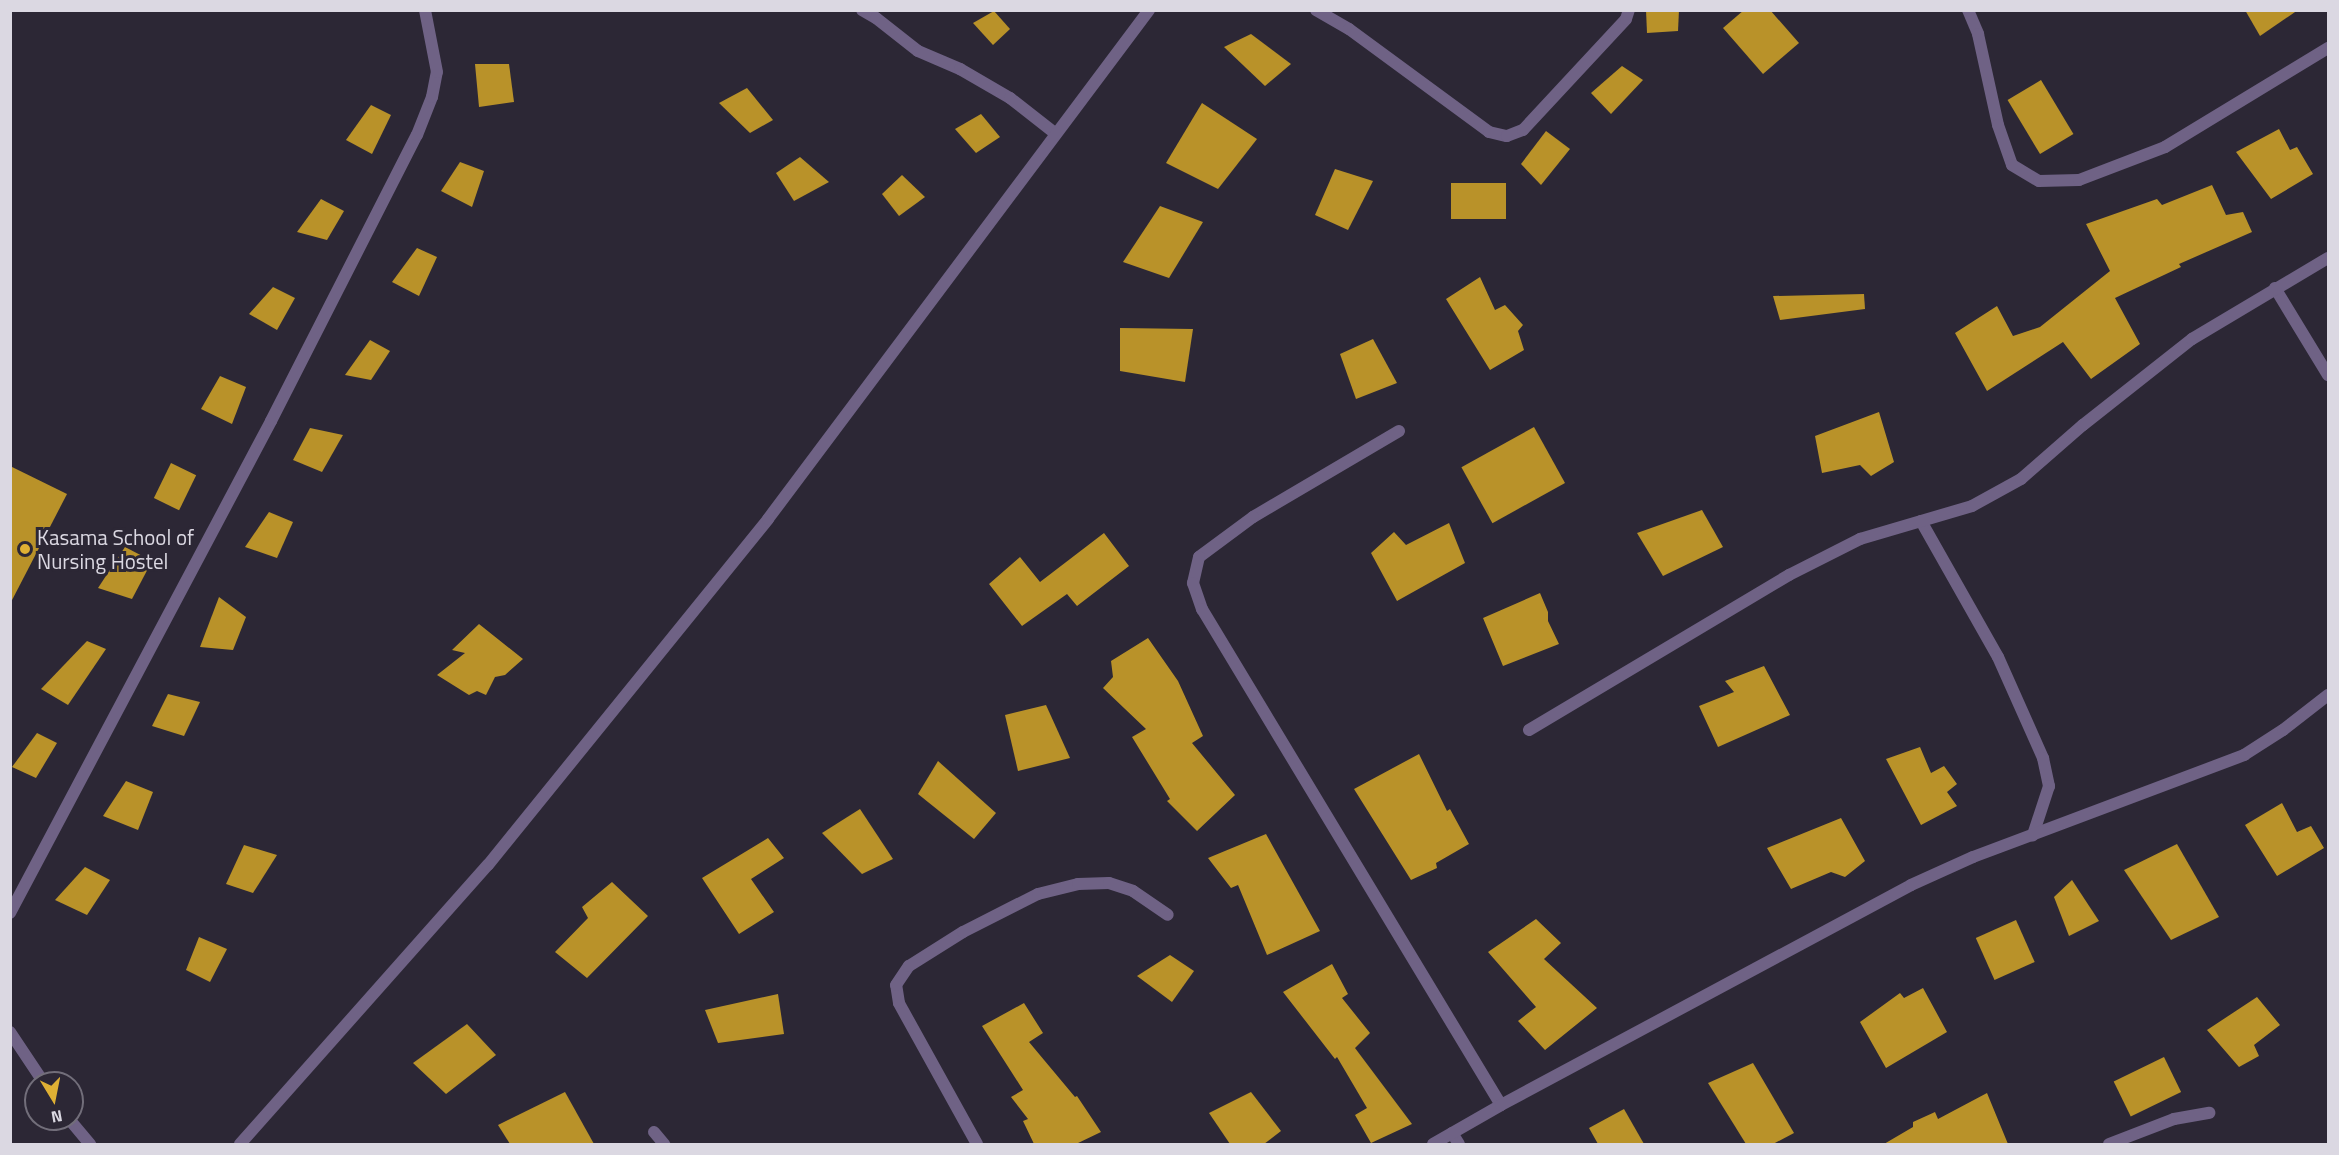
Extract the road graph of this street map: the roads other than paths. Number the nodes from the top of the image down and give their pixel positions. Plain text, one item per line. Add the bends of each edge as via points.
1 (425, 10) edge
2 (862, 10) edge
3 (1149, 10) edge
4 (1316, 10) edge
5 (1629, 10) edge
6 (1968, 10) edge
7 (2328, 48) edge
8 (1056, 134) junction
9 (2328, 258) edge
10 (2275, 288) junction
11 (2328, 375) edge
12 (1399, 431) dead end
13 (1922, 521) junction
14 (2328, 695) edge
15 (1529, 730) dead end
16 (2033, 835) junction
17 (10, 913) edge
18 (1168, 915) dead end
19 (10, 1032) edge
20 (36, 1071) edge
21 (1501, 1105) junction
22 (2209, 1113) dead end
23 (79, 1131) edge
24 (654, 1132) dead end
25 (1452, 1132) junction
26 (90, 1144) edge
27 (240, 1144) edge
28 (664, 1144) edge
29 (977, 1144) edge
30 (1433, 1144) edge
31 (1459, 1144) edge
32 (2109, 1144) edge

1 - 17 street via 437,72 417,135 271,421
2 - 8 street via 918,51 960,69 1010,98
3 - 8 street
4 - 5 street via 1349,29 1489,132 1507,136 1523,130 1626,19
6 - 7 street via 1978,34 1998,125 2012,165 2039,181 2079,180 2165,147
8 - 27 street via 738,555 488,865
9 - 10 street
10 - 11 street
10 - 13 street via 2192,339 2021,479 1972,506
12 - 21 street via 1253,517 1199,557 1193,583 1202,609
13 - 15 street via 1860,539 1789,575
13 - 16 street via 1998,657 2043,758 2049,786
14 - 16 street via 2244,755
16 - 21 street via 1911,885
18 - 29 street via 1133,891 1109,883 1078,884 1038,894 963,932 909,966 896,985 899,1003
19 - 20 street
21 - 25 street
22 - 32 street via 2174,1119
23 - 26 street
24 - 28 street
25 - 30 street
25 - 31 street

